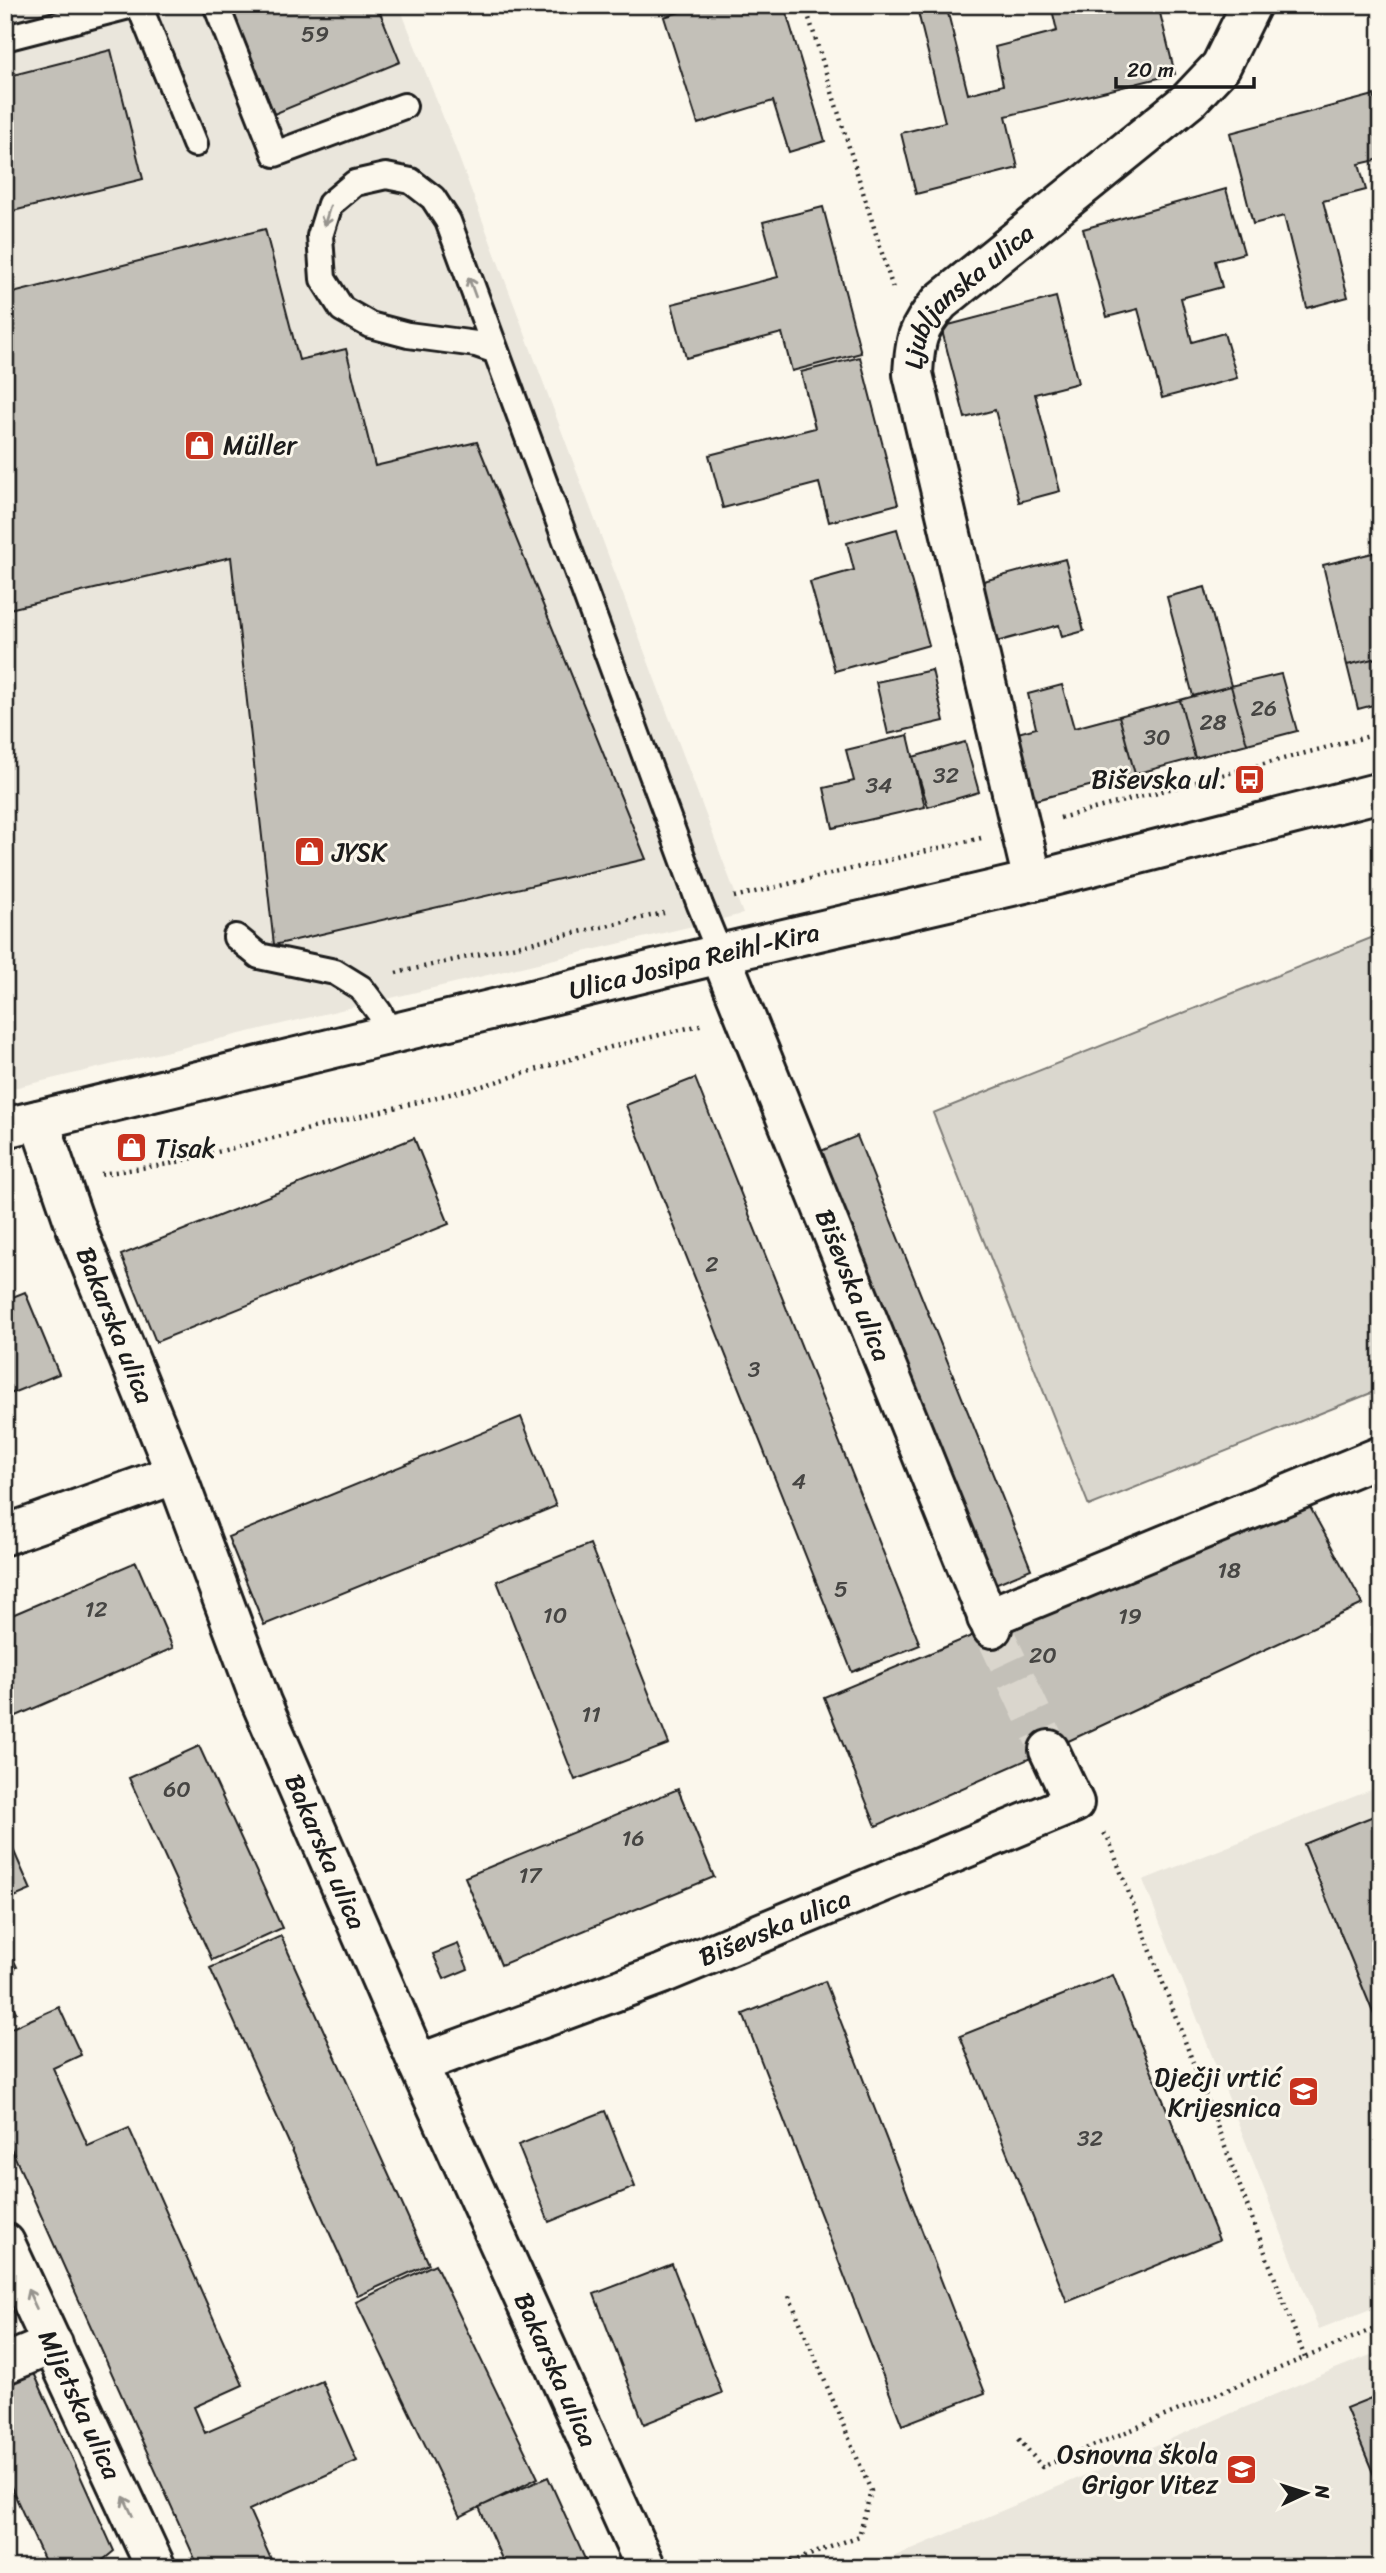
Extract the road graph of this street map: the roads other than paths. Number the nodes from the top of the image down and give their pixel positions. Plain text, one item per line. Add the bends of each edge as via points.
1 (132, 5) edge
2 (139, 5) edge
3 (216, 5) edge
4 (1251, 5) edge
5 (5, 38) edge
6 (404, 106) dead end
7 (195, 144) dead end
8 (496, 351) junction
9 (1381, 792) edge
10 (1033, 881) junction
11 (236, 937) dead end
12 (720, 954) junction
13 (391, 1034) junction
14 (22, 1124) edge
15 (1381, 1456) edge
16 (176, 1474) junction
17 (5, 1535) edge
18 (1049, 1750) tunnel mouth
19 (418, 2064) junction
20 (5, 2243) edge
21 (53, 2344) junction
22 (5, 2364) edge
23 (156, 2568) edge
24 (646, 2568) edge

1 - 5 lane
2 - 7 lane
3 - 6 lane via 275,154
4 - 10 street, Ljubljanska ulica via 1221,66 1189,100 940,302 922,323 915,348 913,374
8 -> 8 lane via 448,222 433,198 411,181 386,176 355,183 330,204 320,236 323,279 342,309 370,325
8 - 12 lane
9 - 10 street, Ulica Josipa Reihl-Kira
10 - 12 street, Ulica Josipa Reihl-Kira
11 - 13 lane via 259,956 335,972 361,988
12 - 13 street, Ulica Josipa Reihl-Kira
12 - 15 street, Biševska ulica via 989,1623
13 - 14 street, Ulica Josipa Reihl-Kira
14 - 16 street, Bakarska ulica via 59,1180
16 - 17 street
16 - 19 street, Bakarska ulica via 261,1702
18 - 19 street, Biševska ulica via 1074,1802 662,1974
19 - 24 street, Bakarska ulica
21 -> 20 street, Mljetska ulica
21 - 22 street
23 -> 21 street, Mljetska ulica

